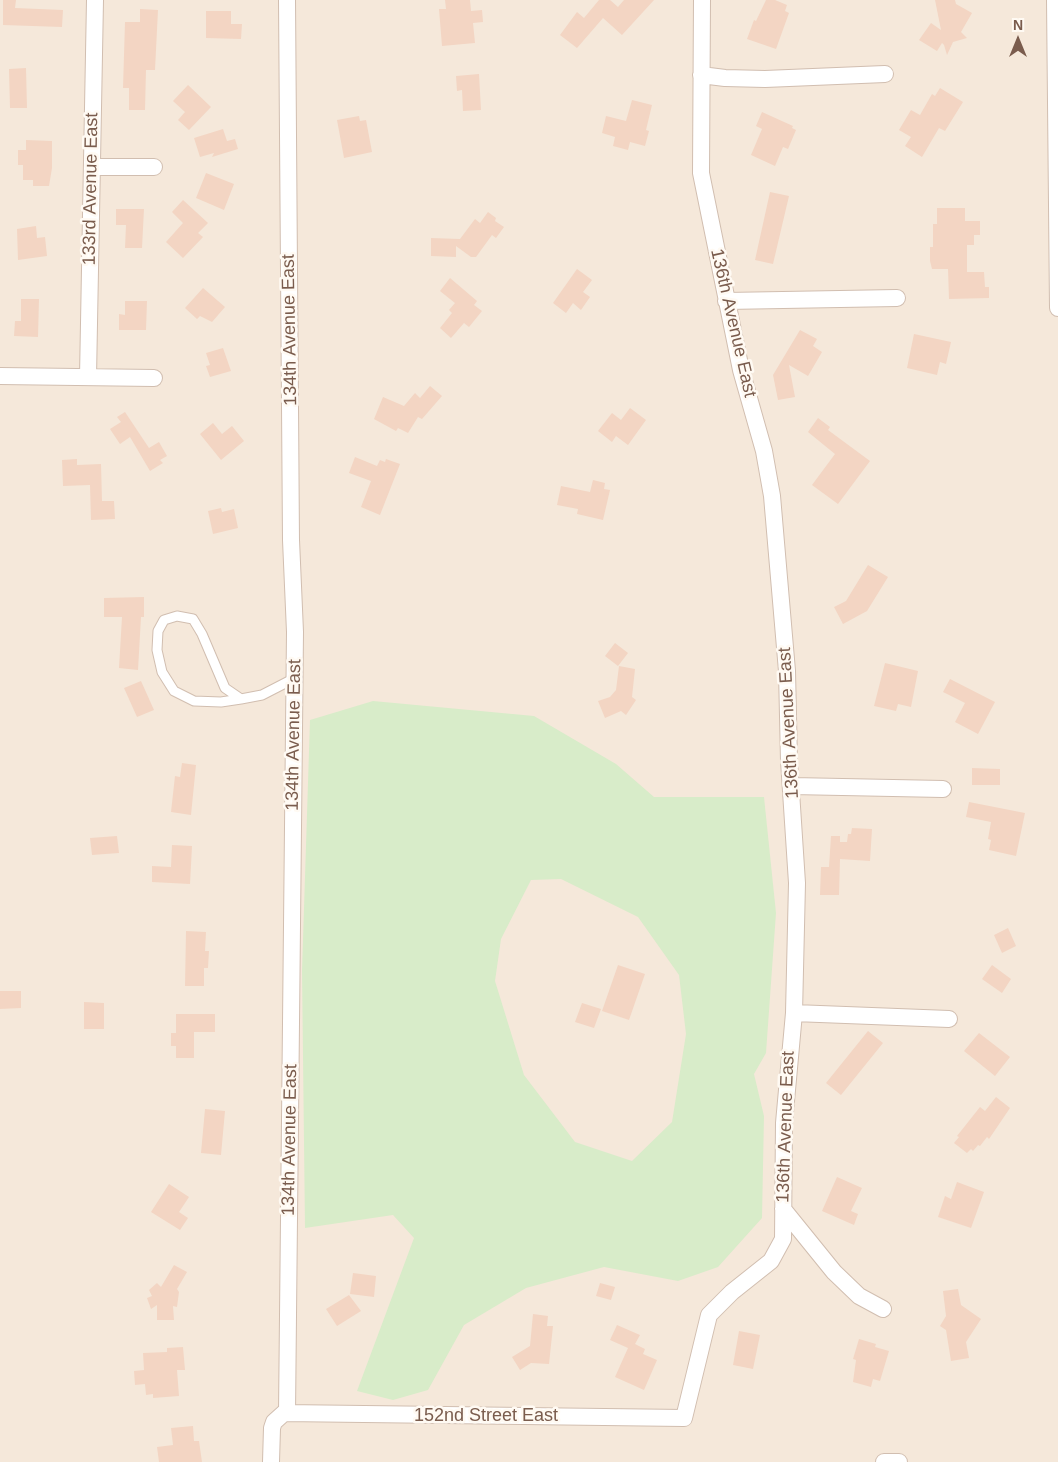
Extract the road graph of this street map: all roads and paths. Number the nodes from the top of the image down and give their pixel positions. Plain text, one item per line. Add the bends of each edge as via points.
1 (95, 0) edge
2 (287, 0) edge
3 (702, 0) edge
4 (1055, 0) edge
5 (885, 74) dead end
6 (701, 75) junction
7 (92, 167) junction
8 (154, 168) dead end
9 (897, 298) dead end
10 (726, 301) junction
11 (1058, 308) edge
12 (0, 376) edge
13 (88, 377) junction
14 (154, 378) dead end
15 (295, 678) junction
16 (241, 699) junction
17 (792, 786) junction
18 (943, 789) dead end
19 (794, 1013) junction
20 (949, 1020) dead end
21 (783, 1209) junction
22 (883, 1309) dead end
23 (287, 1413) junction
24 (684, 1418) joint
25 (271, 1462) edge
26 (884, 1462) edge
27 (899, 1462) edge

1 - 7 street, 133rd Avenue East
2 - 15 street, 134th Avenue East
3 - 6 street, 136th Avenue East
4 - 11 street
5 - 6 street via 766,78
6 - 10 street, 136th Avenue East via 702,173
7 - 8 street
7 - 13 street, 133rd Avenue East
9 - 10 street
10 - 17 street, 136th Avenue East via 764,451 772,496 787,671
12 - 13 street
13 - 14 street
15 - 16 lane via 262,695
15 - 23 street, 134th Avenue East
16 - 16 lane via 194,701 174,691 162,672 157,650 158,631 164,620 177,616 193,619 225,688
17 - 18 street
17 - 19 street, 136th Avenue East via 798,883
19 - 20 street
19 - 21 street, 136th Avenue East via 786,1083
21 - 22 street via 834,1272 859,1296
21 - 24 street, 136th Avenue East via 783,1240 771,1262 720,1302 709,1315
23 - 24 street, 152nd Street East
23 - 25 street via 279,1416 272,1428
26 - 27 street

